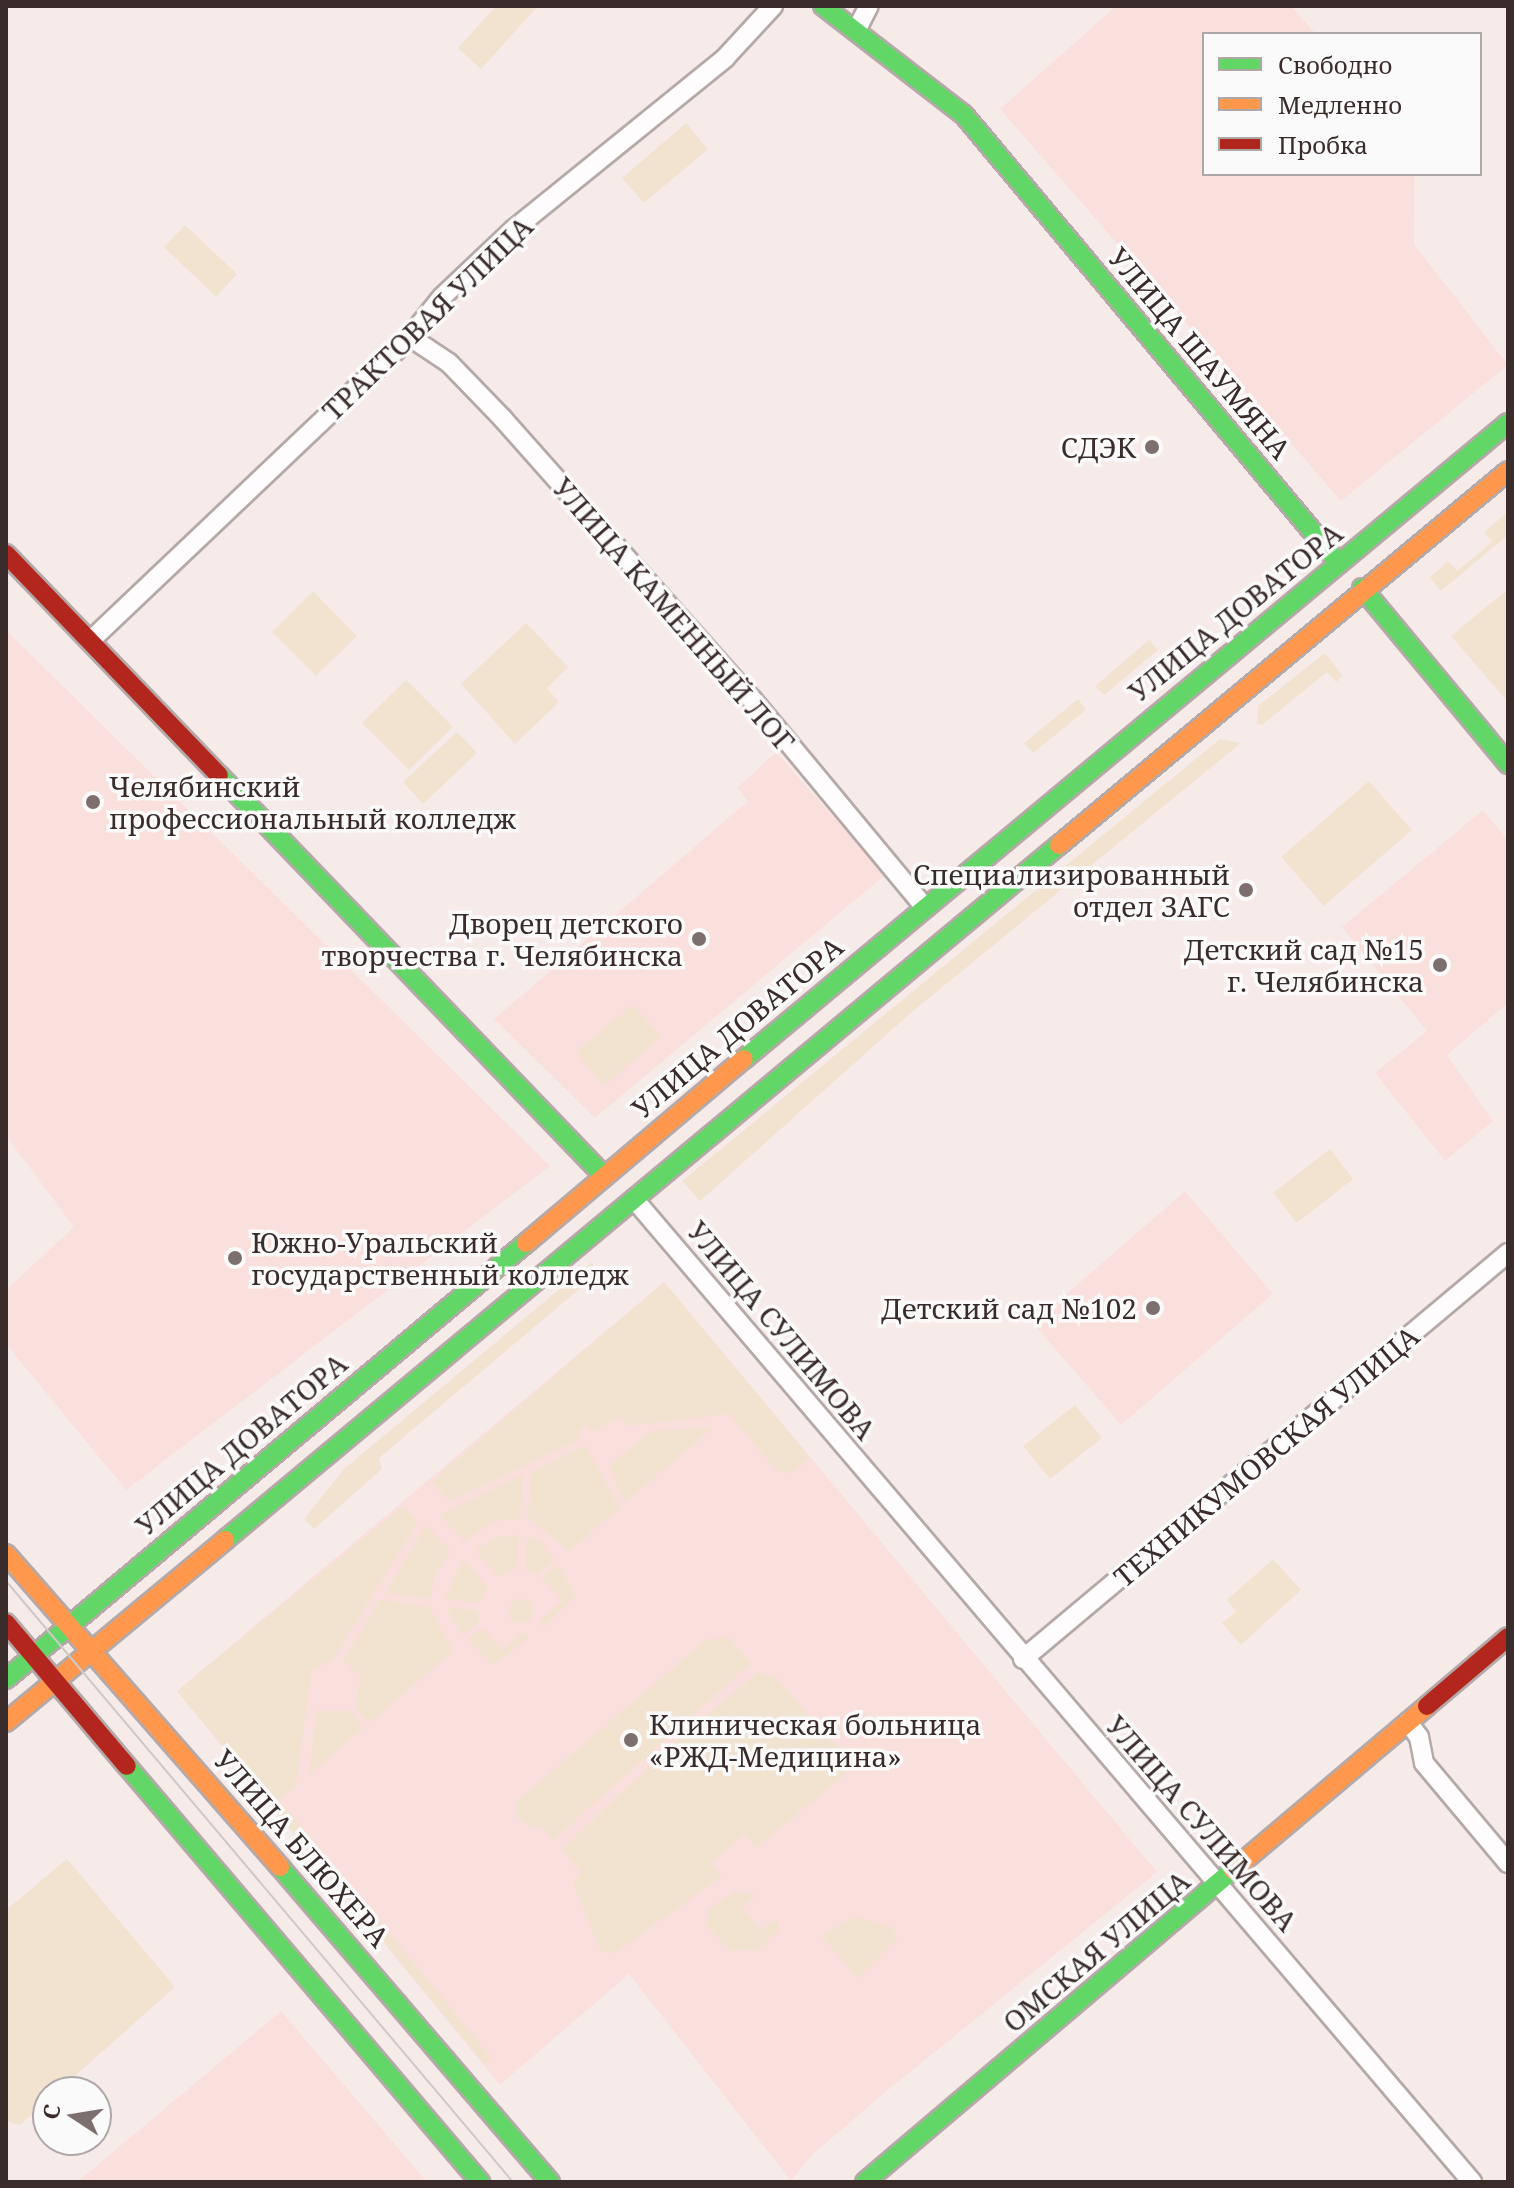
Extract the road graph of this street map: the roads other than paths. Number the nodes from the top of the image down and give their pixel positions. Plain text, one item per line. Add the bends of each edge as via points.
1 (773, 6) edge
2 (823, 6) edge
3 (869, 6) edge
4 (856, 31) junction
5 (410, 337) junction
6 (1508, 423) edge
7 (1508, 471) edge
8 (6, 554) edge
9 (1337, 561) junction
10 (1362, 588) junction
11 (90, 641) junction
12 (1508, 764) edge
13 (924, 906) junction
14 (604, 1176) junction
15 (634, 1199) junction
16 (1508, 1253) edge
17 (6, 1554) edge
18 (6, 1623) edge
19 (69, 1626) junction
20 (1508, 1637) edge
21 (92, 1648) junction
22 (33, 1655) junction
23 (1023, 1659) junction
24 (6, 1679) edge
25 (55, 1680) junction
26 (6, 1722) edge
27 (1408, 1722) junction
28 (1508, 1863) edge
29 (1218, 1885) junction
30 (480, 2182) edge
31 (550, 2182) edge
32 (865, 2182) edge
33 (1472, 2182) edge

1 - 5 street, ТРАКТОВАЯ УЛИЦА via 725,58 514,229 442,297
2 - 4 main road, УЛИЦА ШАУМЯНА
3 - 4 street
4 - 9 main road, УЛИЦА ШАУМЯНА via 964,115
5 - 11 street, ТРАКТОВАЯ УЛИЦА
5 - 13 street, УЛИЦА КАМЕННЫЙ ЛОГ via 449,363 503,419 752,699
6 - 9 main road, УЛИЦА ДОВАТОРА
7 - 10 main road
8 - 11 main road, УЛИЦА СУЛИМОВА
9 - 10 main road, УЛИЦА ШАУМЯНА
9 - 13 main road, УЛИЦА ДОВАТОРА
10 - 12 main road, УЛИЦА ШАУМЯНА
10 - 15 main road
11 - 14 main road, УЛИЦА СУЛИМОВА
13 - 14 main road, УЛИЦА ДОВАТОРА
14 - 15 main road, УЛИЦА СУЛИМОВА
14 - 19 main road, УЛИЦА ДОВАТОРА
15 - 21 main road
15 - 23 street, УЛИЦА СУЛИМОВА
16 - 23 street, ТЕХНИКУМОВСКАЯ УЛИЦА
17 - 19 main road, УЛИЦА БЛЮХЕРА
18 - 22 main road
19 - 21 main road, УЛИЦА БЛЮХЕРА
19 - 22 main road, УЛИЦА ДОВАТОРА
20 - 27 main road, ОМСКАЯ УЛИЦА
21 - 25 main road
21 - 31 main road, УЛИЦА БЛЮХЕРА
22 - 24 main road, УЛИЦА ДОВАТОРА
22 - 25 main road
23 - 29 street, УЛИЦА СУЛИМОВА
25 - 26 main road
25 - 30 main road
27 - 28 street via 1419,1737 1424,1763
27 - 29 main road, ОМСКАЯ УЛИЦА
29 - 32 main road, ОМСКАЯ УЛИЦА
29 - 33 street, УЛИЦА СУЛИМОВА

